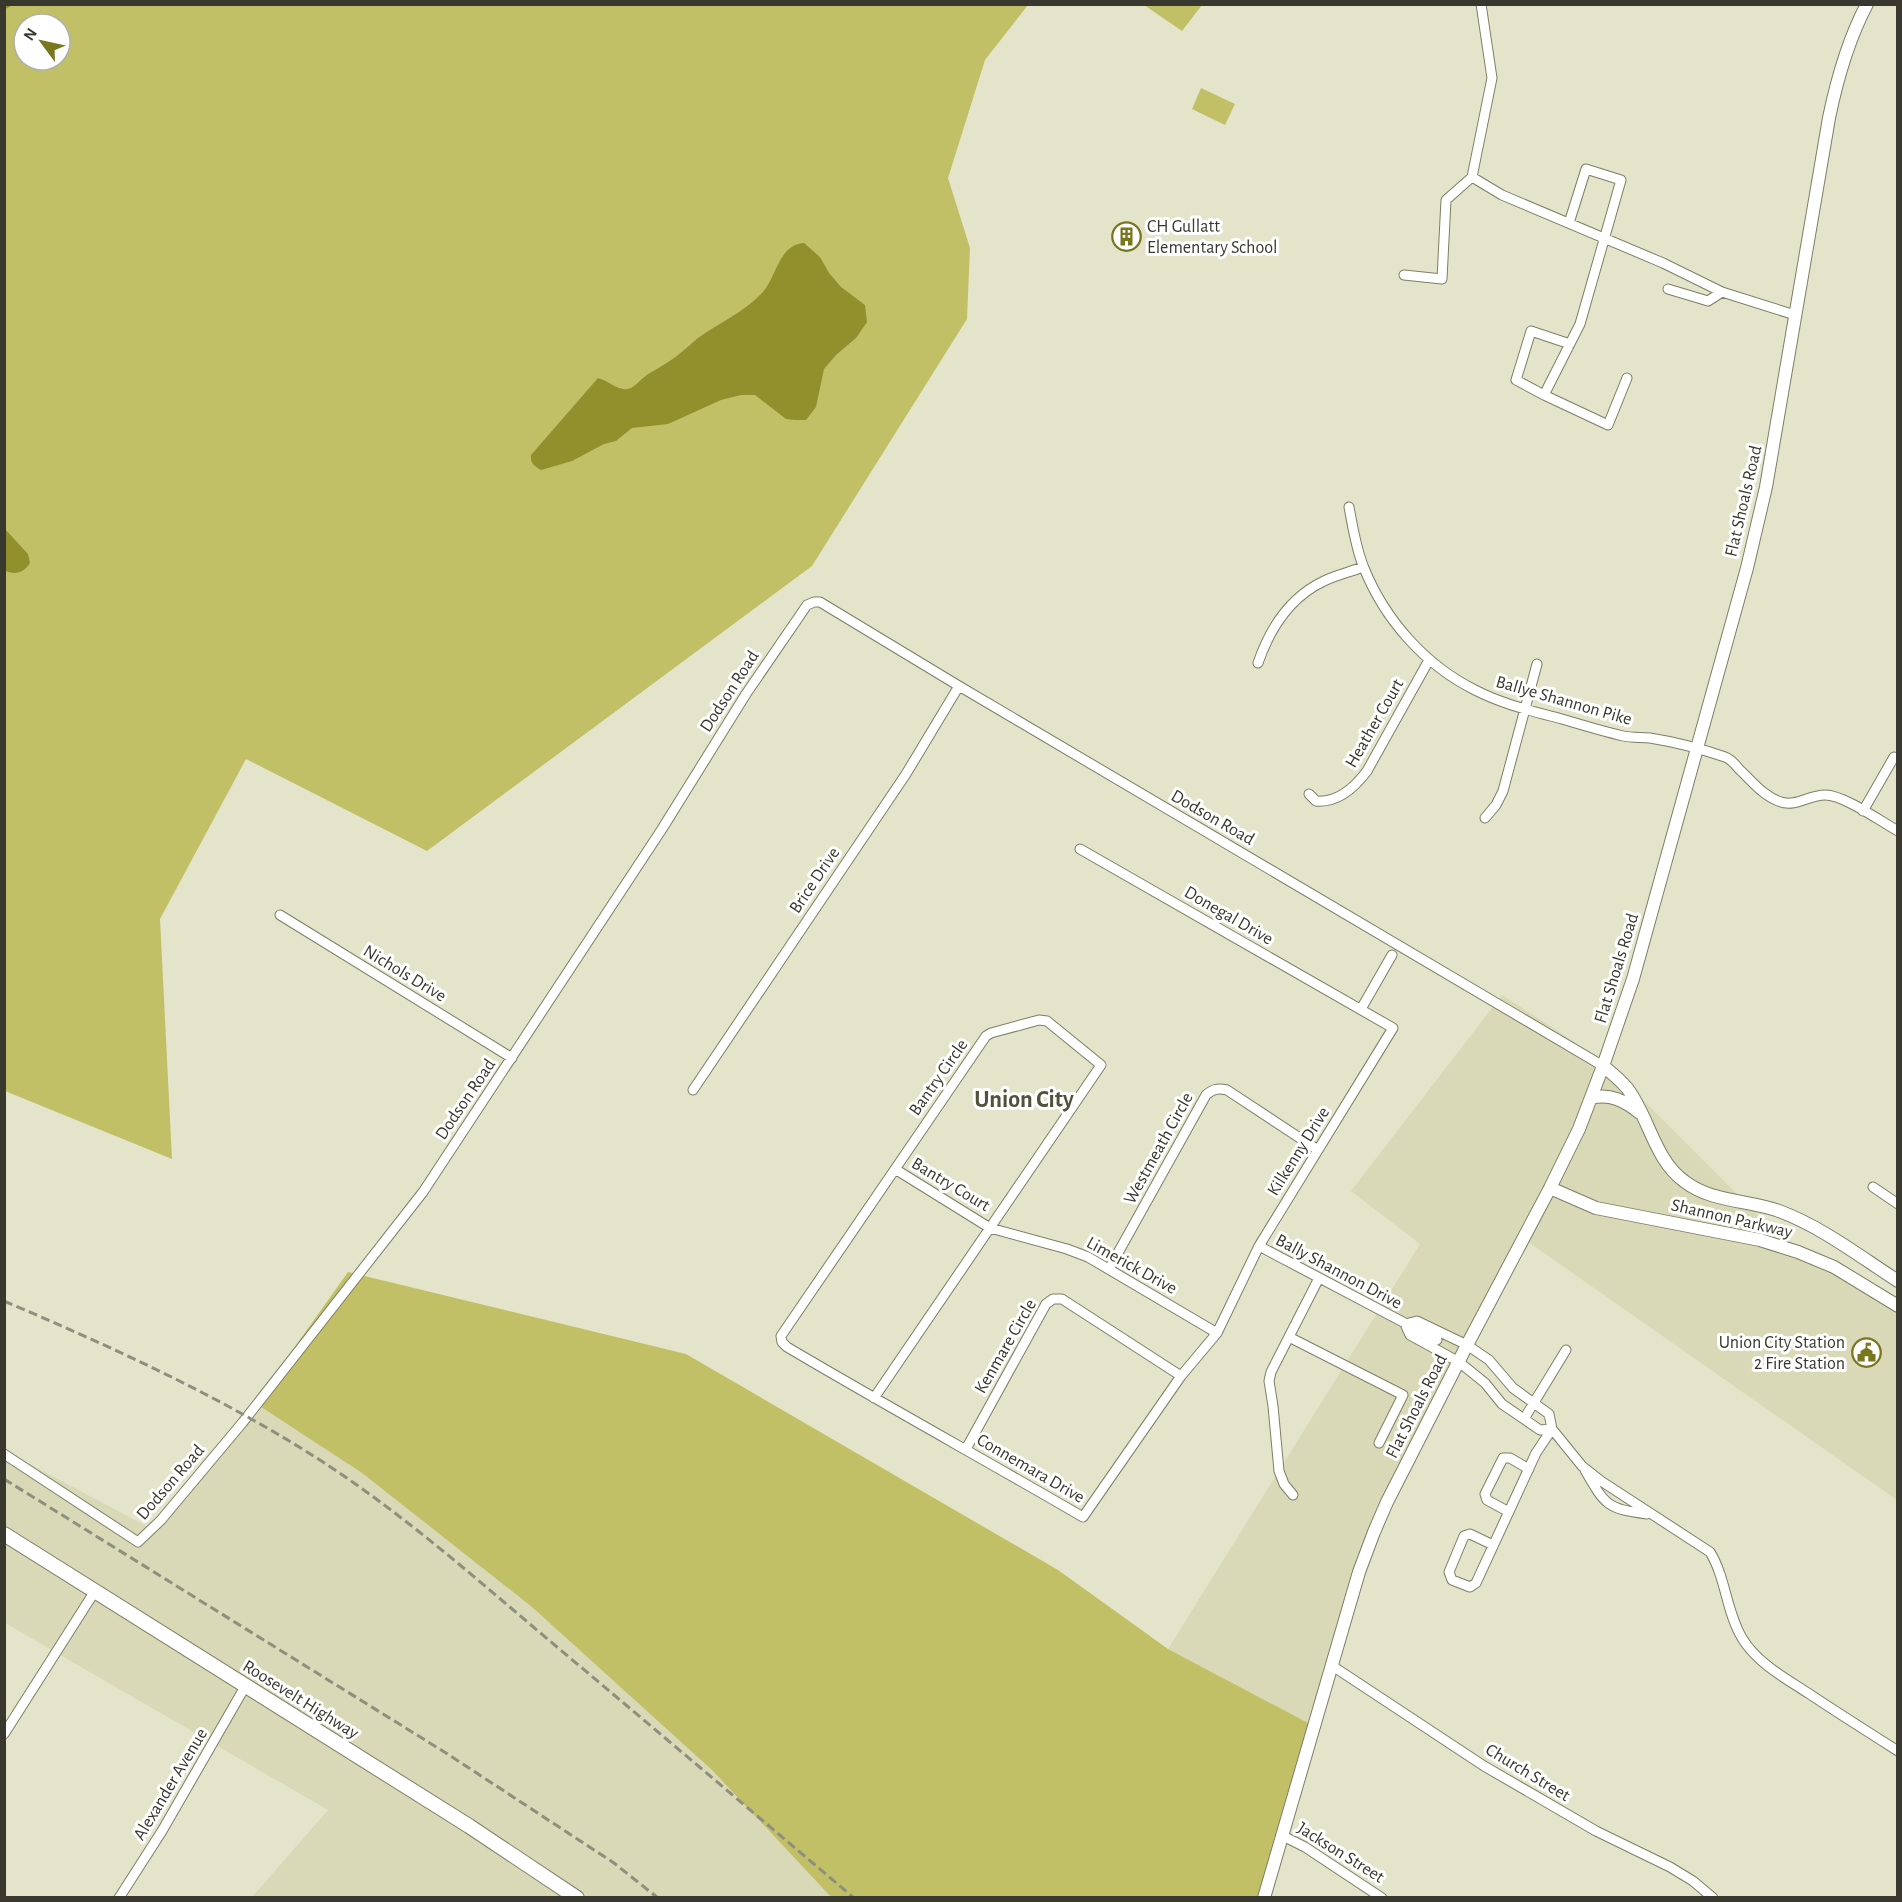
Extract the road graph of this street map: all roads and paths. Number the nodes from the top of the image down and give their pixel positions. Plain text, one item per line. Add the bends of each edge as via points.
1 (1481, 4) edge
2 (1867, 4) edge
3 (1472, 177) junction
4 (1569, 223) junction
5 (1605, 238) junction
6 (1404, 275) dead end
7 (1668, 289) dead end
8 (1722, 292) junction
9 (1795, 315) junction
10 (1570, 344) junction
11 (1627, 378) dead end
12 (1544, 395) junction
13 (1349, 507) dead end
14 (1363, 567) junction
15 (1429, 660) junction
16 (1258, 663) dead end
17 (1537, 664) dead end
18 (959, 686) junction
19 (1525, 709) junction
20 (1696, 749) junction
21 (1894, 757) dead end
22 (1309, 794) dead end
23 (1863, 811) junction
24 (1485, 818) dead end
25 (1898, 831) edge
26 (1080, 849) dead end
27 (280, 915) dead end
28 (1392, 955) dead end
29 (1360, 1009) junction
30 (512, 1058) junction
31 (1603, 1066) junction
32 (693, 1090) dead end
33 (1591, 1098) junction
34 (1643, 1116) junction
35 (1318, 1150) junction
36 (894, 1169) junction
37 (1874, 1187) dead end
38 (1550, 1188) junction
39 (1898, 1204) edge
40 (990, 1228) junction
41 (1258, 1246) junction
42 (1109, 1269) junction
43 (1319, 1278) junction
44 (1898, 1281) edge
45 (1898, 1306) edge
46 (1405, 1324) junction
47 (1218, 1333) junction
48 (1289, 1337) junction
49 (1437, 1340) junction
50 (1467, 1345) junction
51 (1566, 1350) dead end
52 (1459, 1362) junction
53 (1181, 1376) junction
54 (874, 1398) junction
55 (1533, 1403) junction
56 (1524, 1419) junction
57 (1552, 1429) junction
58 (1379, 1443) dead end
59 (966, 1449) junction
60 (4, 1454) edge
61 (1582, 1466) junction
62 (1529, 1469) junction
63 (1293, 1495) dead end
64 (1509, 1512) junction
65 (1651, 1514) junction
66 (4, 1534) edge
67 (1493, 1545) junction
68 (95, 1591) junction
69 (1331, 1665) junction
70 (246, 1685) junction
71 (4, 1734) edge
72 (1898, 1751) edge
73 (1281, 1835) junction
74 (118, 1898) edge
75 (577, 1898) edge
76 (1264, 1898) edge
77 (1382, 1898) edge
78 (1713, 1898) edge

1 - 3 street via 1492,78
2 - 9 street, Flat Shoals Road via 1836,84
3 - 4 street via 1502,195
3 - 6 street via 1446,200 1442,279
4 - 5 street
4 - 5 street via 1586,169 1621,180
5 - 8 street
5 - 10 street via 1580,324
7 - 8 street via 1708,301
8 - 9 street
9 - 20 street, Flat Shoals Road via 1766,487
10 - 12 street
10 - 12 street via 1531,330 1516,380
11 - 12 street via 1608,425
13 - 14 street, Ballye Shannon Pike
14 - 15 street, Ballye Shannon Pike via 1393,621
14 - 16 street via 1324,581 1295,601 1272,629
15 - 19 street, Ballye Shannon Pike via 1475,690
15 - 22 street, Heather Court via 1359,782 1325,802 1316,801
17 - 19 street
18 - 30 street, Dodson Road via 820,602 807,605
18 - 31 street, Dodson Road
18 - 32 street, Brice Drive via 906,774
19 - 20 street, Ballye Shannon Pike via 1626,737 1650,738
19 - 24 street via 1503,791
20 - 23 street, Ballye Shannon Pike via 1729,758 1778,802 1792,805 1810,796 1827,795
20 - 31 street, Flat Shoals Road via 1633,980
21 - 23 street
23 - 25 street, Ballye Shannon Pike
26 - 29 street, Donegal Drive
27 - 30 street, Nichols Drive
28 - 29 street
29 - 35 street, Kilkenny Drive via 1393,1028
30 - 60 street, Dodson Road via 423,1192 243,1422 138,1542
31 - 33 street, Flat Shoals Road
31 - 34 street, Shannon Parkway via 1627,1088
33 - 34 street via 1616,1098
33 - 38 street, Flat Shoals Road
34 - 44 street, Shannon Parkway via 1666,1163 1686,1183 1705,1193 1777,1210 1809,1223
35 - 41 street, Kilkenny Drive
35 - 42 street, Westmeath Circle via 1227,1090 1211,1090
36 - 40 street, Bantry Court
36 - 40 street, Bantry Circle via 986,1036 1047,1021 1101,1065
36 - 54 street, Bantry Circle via 781,1336 787,1347
37 - 39 street
38 - 45 street, Shannon Parkway via 1596,1208 1760,1240 1798,1252 1834,1267
38 - 50 street, Flat Shoals Road
40 - 42 street, Limerick Drive via 1066,1249
40 - 54 street, Bantry Circle
41 - 43 street, Bally Shannon Drive
41 - 47 street, Kilkenny Drive
42 - 47 street, Limerick Drive
43 - 46 street, Bally Shannon Drive
43 - 48 street
46 - 49 street, Bally Shannon Drive via 1417,1322
46 - 49 street, Bally Shannon Drive via 1410,1335
47 - 53 street, Kilkenny Drive
48 - 58 street via 1403,1395
48 - 63 street via 1269,1382 1279,1471
49 - 50 street, Bally Shannon Drive
49 - 52 street, Bally Shannon Drive
50 - 52 street, Flat Shoals Road
50 - 55 street, Bally Shannon Drive via 1489,1360 1513,1388
51 - 55 street
52 - 56 street, Bally Shannon Drive via 1485,1383 1502,1404
52 - 69 street, Flat Shoals Road via 1374,1532
53 - 59 street, Connemara Drive via 1083,1517
53 - 59 street, Kenmare Circle via 1062,1299 1053,1299 1046,1304
54 - 59 street, Connemara Drive
55 - 56 street
55 - 57 street, Bally Shannon Drive via 1549,1414
56 - 57 street, Bally Shannon Drive via 1540,1430
57 - 61 street, Bally Shannon Drive
57 - 62 street
61 - 65 street
61 - 65 street via 1610,1505 1622,1511
62 - 64 street
62 - 64 street via 1503,1458 1485,1494 1487,1500
64 - 67 street
65 - 72 street via 1710,1552 1741,1636 1753,1654
66 - 68 main road, Roosevelt Highway
67 - 67 street via 1476,1583 1470,1587 1452,1580 1449,1572 1464,1536 1470,1534
68 - 70 main road, Roosevelt Highway
68 - 71 street
69 - 73 street, Flat Shoals Road
69 - 78 street, Church Street via 1484,1766 1596,1831 1670,1867
70 - 74 street, Alexander Avenue via 168,1822
70 - 75 main road, Roosevelt Highway
73 - 76 street, Flat Shoals Road
73 - 77 street, Jackson Street

